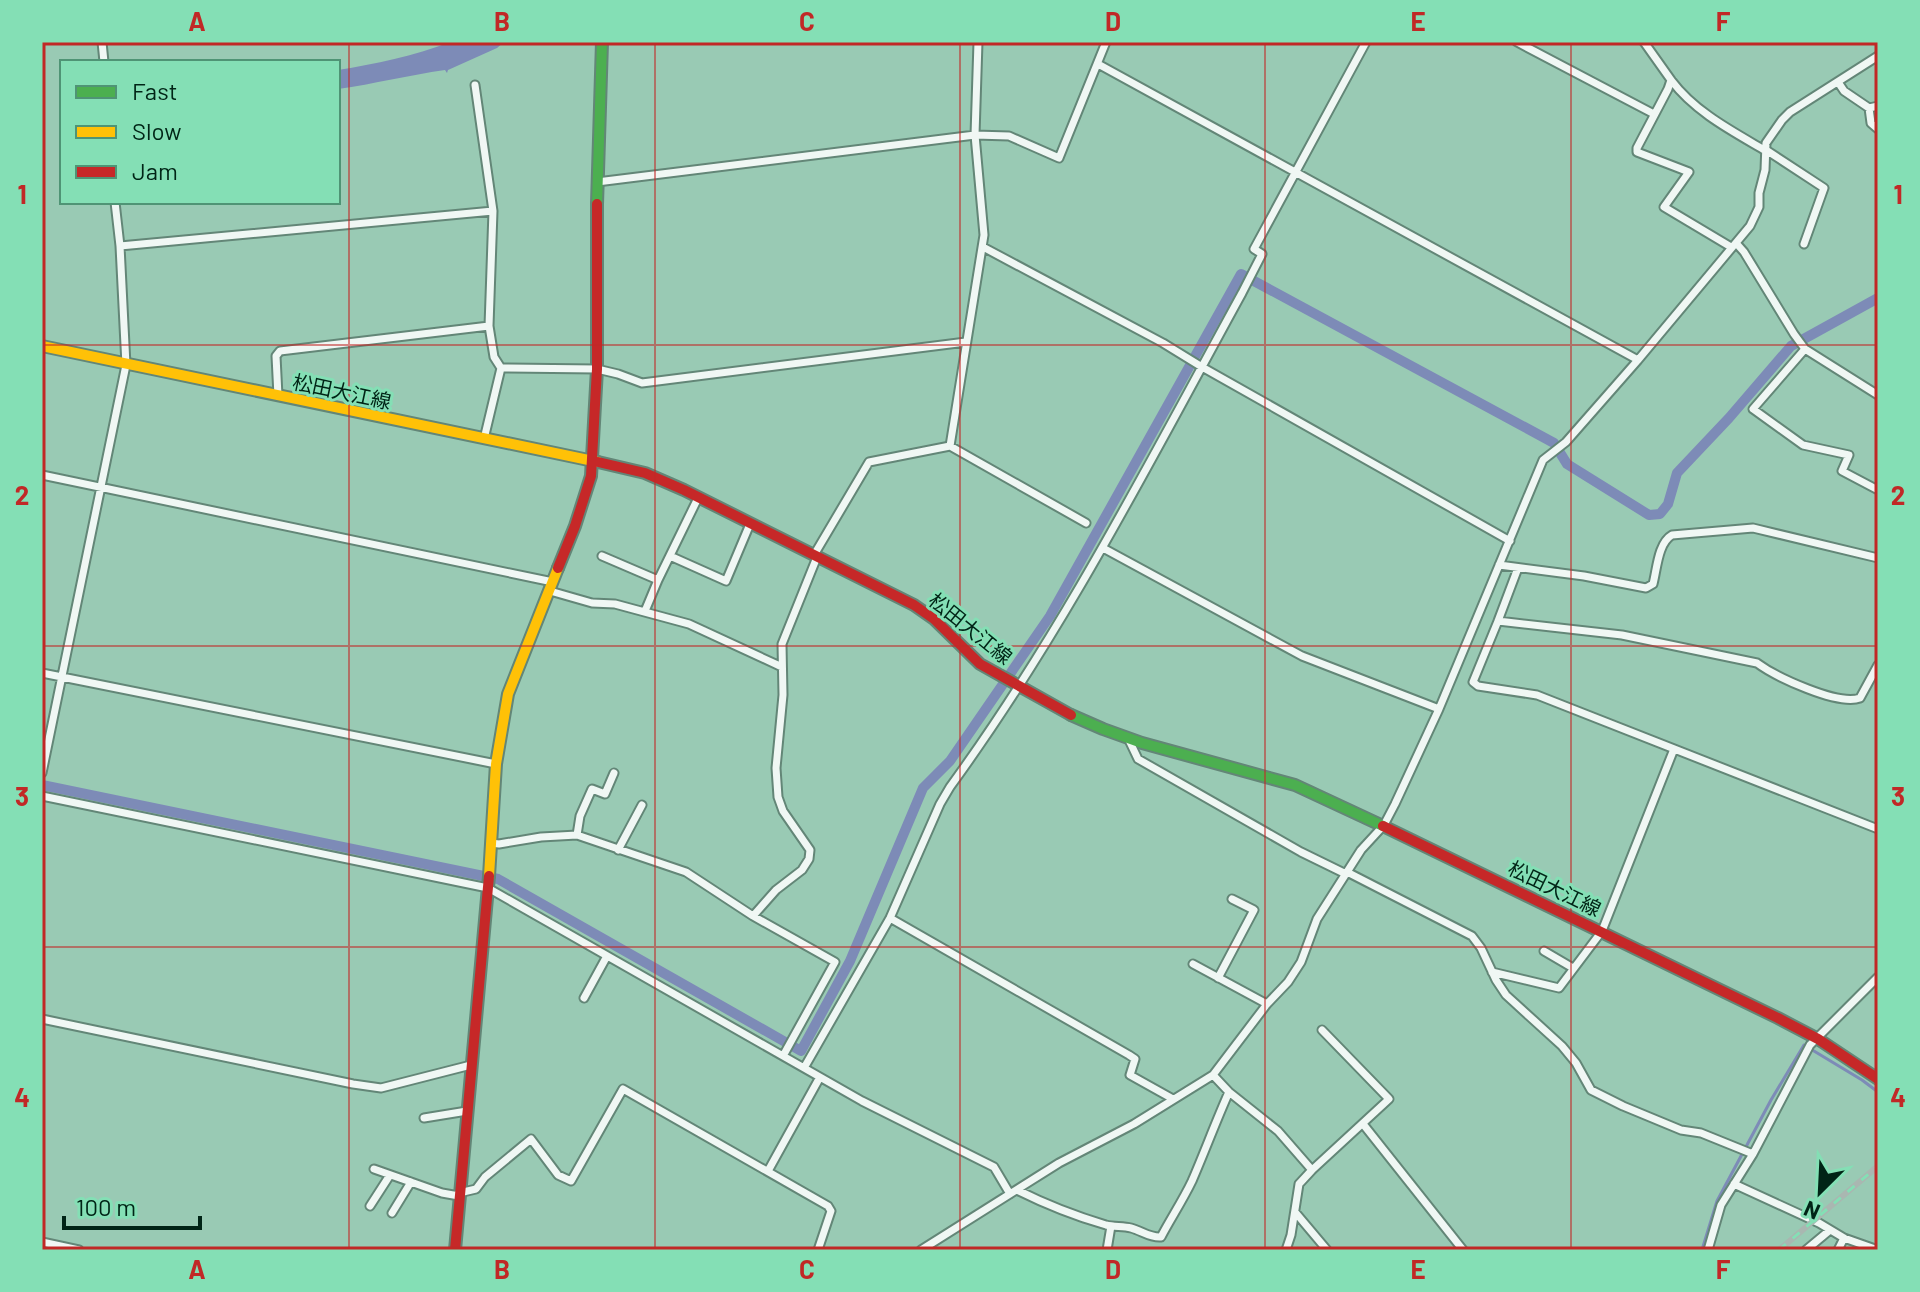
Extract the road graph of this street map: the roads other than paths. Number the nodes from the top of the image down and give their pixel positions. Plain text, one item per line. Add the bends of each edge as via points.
1 (602, 42) edge
2 (978, 42) edge
3 (1106, 42) edge
4 (1366, 42) edge
5 (1517, 42) edge
6 (1644, 42) edge
7 (1878, 56) edge
8 (1098, 64) junction
9 (1671, 80) junction
10 (1838, 82) junction
11 (475, 85) dead end
12 (1874, 107) edge
13 (1654, 114) junction
14 (1878, 129) edge
15 (975, 135) junction
16 (1766, 150) junction
17 (1296, 172) junction
18 (597, 182) junction
19 (115, 204) edge
20 (493, 211) junction
21 (1804, 244) dead end
22 (1734, 245) junction
23 (120, 246) junction
24 (983, 247) junction
25 (489, 326) junction
26 (966, 342) junction
27 (42, 346) edge
28 (1805, 349) junction
29 (1638, 360) junction
30 (126, 365) junction
31 (1202, 367) junction
32 (501, 368) junction
33 (597, 369) junction
34 (1878, 395) edge
35 (278, 396) junction
36 (484, 439) junction
37 (950, 446) junction
38 (592, 461) junction
39 (42, 475) edge
40 (102, 488) junction
41 (1878, 490) edge
42 (698, 498) junction
43 (1086, 523) dead end
44 (750, 524) junction
45 (1510, 541) junction
46 (1103, 548) junction
47 (602, 556) dead end
48 (670, 556) junction
49 (816, 556) junction
50 (1878, 558) edge
51 (1499, 565) junction
52 (1518, 568) junction
53 (658, 580) junction
54 (552, 586) junction
55 (645, 611) junction
56 (1498, 621) junction
57 (1878, 665) edge
58 (782, 667) junction
59 (42, 673) edge
60 (61, 677) junction
61 (1017, 685) junction
62 (1439, 709) junction
63 (1128, 738) junction
64 (1674, 749) junction
65 (496, 764) junction
66 (42, 773) edge
67 (614, 773) dead end
68 (42, 796) edge
69 (642, 805) dead end
70 (1384, 825) junction
71 (1878, 829) edge
72 (577, 835) junction
73 (491, 843) junction
74 (618, 850) junction
75 (1346, 873) junction
76 (488, 886) junction
77 (1232, 899) dead end
78 (753, 916) junction
79 (890, 918) junction
80 (1602, 931) junction
81 (1544, 951) dead end
82 (607, 956) junction
83 (1193, 964) dead end
84 (1573, 968) junction
85 (1492, 972) junction
86 (1878, 977) edge
87 (1218, 978) junction
88 (584, 998) dead end
89 (1267, 1004) junction
90 (42, 1019) edge
91 (1322, 1030) dead end
92 (1818, 1039) junction
93 (783, 1056) junction
94 (471, 1065) junction
95 (804, 1068) junction
96 (1213, 1075) junction
97 (820, 1077) junction
98 (1878, 1079) edge
99 (1229, 1092) junction
100 (1173, 1099) junction
101 (467, 1111) junction
102 (424, 1118) dead end
103 (1363, 1124) junction
104 (1753, 1154) junction
105 (374, 1169) dead end
106 (1312, 1170) junction
107 (768, 1171) junction
108 (390, 1175) junction
109 (411, 1182) junction
110 (1734, 1184) junction
111 (1013, 1192) junction
112 (459, 1194) junction
113 (370, 1206) dead end
114 (1295, 1212) junction
115 (392, 1213) dead end
116 (1111, 1226) junction
117 (1830, 1230) junction
118 (1844, 1238) junction
119 (42, 1242) edge
120 (79, 1250) edge
121 (455, 1250) edge
122 (818, 1250) edge
123 (921, 1250) edge
124 (1107, 1250) edge
125 (1286, 1250) edge
126 (1327, 1250) edge
127 (1463, 1250) edge
128 (1708, 1250) edge
129 (1806, 1250) edge
130 (1838, 1250) edge
131 (1878, 1250) edge

1 - 18 main road
2 - 15 street
3 - 8 street
4 - 17 street
5 - 13 street
6 - 9 street
7 - 10 street
8 - 15 street via 1059,158 1009,136
8 - 17 street
9 - 13 street
9 - 16 street via 1700,110
10 - 12 street
10 - 16 street via 1790,112
11 - 20 street
12 - 14 street via 1871,123
13 - 22 street via 1637,152 1689,172 1664,207
15 - 18 street
15 - 24 street
16 - 21 street via 1824,188
16 - 22 street via 1759,207
17 - 29 street
17 - 31 street via 1254,249 1262,254 1259,261
18 - 33 main road
19 - 23 street
20 - 23 street
20 - 25 street
22 - 28 street via 1744,252
22 - 29 street
23 - 30 street
24 - 26 street
24 - 31 street
25 - 32 street
25 - 35 street via 280,351
26 - 33 street via 642,383
26 - 37 street
27 - 30 main road, 松田大江線
28 - 34 street
28 - 41 street via 1753,409 1803,445 1849,455 1842,471
29 - 45 street via 1566,442 1543,460
30 - 35 main road, 松田大江線
30 - 40 street
31 - 45 street
31 - 46 street
32 - 33 street
32 - 36 street
33 - 38 main road
35 - 36 main road, 松田大江線
36 - 38 main road, 松田大江線
37 - 43 street
37 - 49 street via 869,462
38 - 42 main road, 松田大江線 via 645,473
38 - 54 main road
39 - 40 street
40 - 54 street
40 - 60 street
42 - 44 main road, 松田大江線
42 - 48 street
44 - 48 street via 726,581
44 - 49 main road, 松田大江線
45 - 51 street
46 - 61 street
46 - 62 street via 1302,656
47 - 53 street
48 - 53 street
49 - 58 street via 782,644
49 - 61 main road, 松田大江線 via 914,605 980,664
50 - 52 street via 1753,528 1672,535 1663,546 1653,584 1646,588
51 - 52 street
51 - 62 street
52 - 56 street
53 - 55 street
54 - 55 street via 592,603
54 - 65 main road via 508,694
55 - 58 street via 689,624
56 - 57 street via 1664,642 1757,663 1824,695 1853,701 1860,698
56 - 64 street via 1473,682 1478,686 1537,695
58 - 78 street via 778,797 810,850 809,859
59 - 60 street
60 - 65 street
60 - 66 street
61 - 63 main road, 松田大江線
61 - 79 street via 940,804
62 - 70 street
63 - 70 main road, 松田大江線 via 1295,785
63 - 75 street via 1138,759
64 - 71 street
64 - 80 street
65 - 73 main road
67 - 72 street via 605,794 592,789
68 - 76 street
69 - 74 street
70 - 75 street
70 - 80 main road, 松田大江線
72 - 73 street
72 - 74 street
73 - 76 main road
74 - 78 street via 686,872
75 - 85 street via 1472,936
75 - 89 street via 1317,919 1301,962
76 - 82 street
76 - 94 main road
77 - 87 street via 1254,910
78 - 93 street via 835,962
79 - 95 street
79 - 100 street via 1129,1055 1135,1059 1130,1075
80 - 84 street
80 - 92 main road, 松田大江線
81 - 84 street
82 - 88 street
82 - 93 street
83 - 87 street
84 - 85 street via 1559,988
85 - 104 street via 1506,995 1562,1046 1591,1090 1681,1130
86 - 92 street
87 - 89 street
89 - 96 street
90 - 94 street via 381,1088
91 - 103 street via 1389,1099
92 - 98 main road, 松田大江線
92 - 104 street via 1810,1045
93 - 95 street
94 - 101 main road
95 - 97 street
96 - 99 street
96 - 100 street
97 - 107 street
97 - 111 street via 994,1167
99 - 106 street via 1278,1131
99 - 116 street via 1191,1183 1161,1237
100 - 111 street
101 - 102 street
101 - 112 main road
103 - 106 street
103 - 127 street
104 - 110 street
105 - 108 street
106 - 114 street via 1299,1184
107 - 112 street via 623,1089 571,1181 558,1175 531,1139 476,1189
107 - 122 street via 828,1206 831,1211
108 - 109 street
108 - 113 street
109 - 112 street
109 - 115 street
110 - 117 street
110 - 128 street via 1721,1205
111 - 116 street
111 - 123 street
112 - 121 main road
114 - 125 street
114 - 126 street
116 - 124 street
117 - 118 street
117 - 129 street
118 - 130 street
118 - 131 street
119 - 120 street

